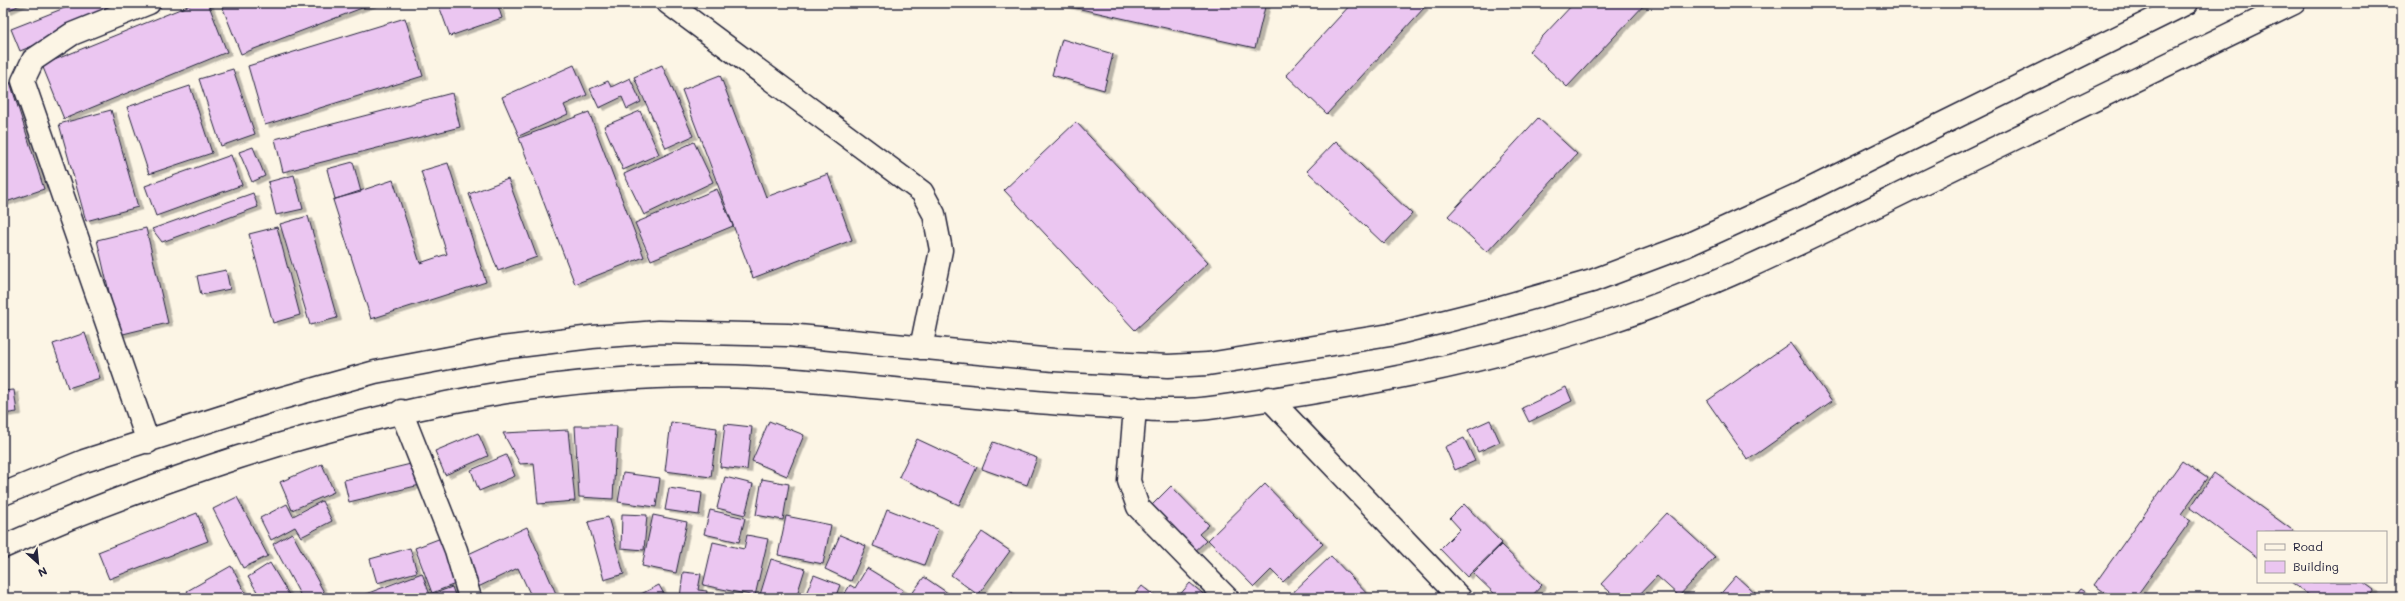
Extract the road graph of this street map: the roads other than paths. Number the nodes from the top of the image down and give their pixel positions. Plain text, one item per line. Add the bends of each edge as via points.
1 (149, 3) edge
2 (668, 3) edge
3 (2187, 3) edge
4 (2294, 3) edge
5 (921, 348) junction
6 (1269, 398) junction
7 (1135, 408) junction
8 (401, 411) junction
9 (148, 442) junction
10 (3, 494) edge
11 (3, 547) edge
12 (470, 598) edge
13 (1227, 598) edge
14 (1460, 598) edge

1 - 9 street via 72,34 33,60 23,82
2 - 5 street via 922,192 934,214 941,250
3 - 5 street via 1808,190 1685,246 1592,281 1494,309 1390,335 1208,364 1124,365
4 - 6 street via 1827,230 1702,286 1614,320 1505,352 1399,378
5 - 9 street via 788,335 721,332 658,332 502,348 375,372 275,400
6 - 7 street via 1212,408
6 - 14 street
7 - 8 street via 1051,404 785,379 659,376 596,380 509,391
7 - 13 street via 1129,481 1138,507
8 - 11 street via 287,442 158,483
8 - 12 street via 456,550
9 - 10 street via 84,461

